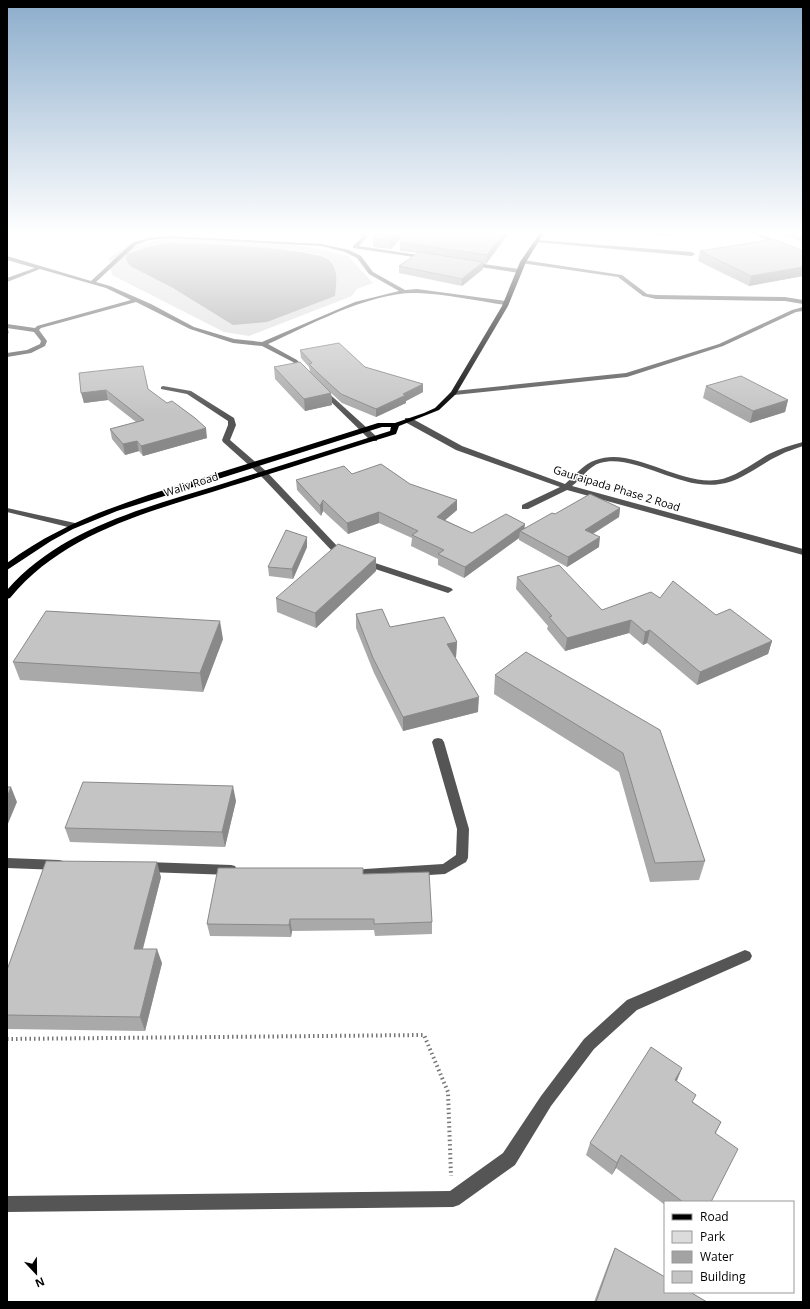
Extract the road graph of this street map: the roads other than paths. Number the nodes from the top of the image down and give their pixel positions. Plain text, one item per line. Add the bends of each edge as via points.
1 (123, 294) edge
2 (390, 294) edge
3 (440, 294) edge
4 (510, 294) edge
5 (644, 294) edge
6 (136, 300) junction
7 (803, 302) edge
8 (506, 303) junction
9 (803, 309) edge
10 (7, 326) edge
11 (36, 330) junction
12 (263, 344) junction
13 (7, 355) edge
14 (310, 378) edge
15 (315, 383) edge
16 (163, 388) dead end
17 (454, 392) junction
18 (408, 420) junction
19 (396, 425) junction
20 (365, 430) junction
21 (374, 439) junction
22 (803, 444) edge
23 (251, 464) junction
24 (263, 473) junction
25 (566, 487) junction
26 (525, 507) dead end
27 (7, 510) edge
28 (72, 525) junction
29 (803, 552) edge
30 (7, 567) edge
31 (448, 590) dead end
32 (7, 596) edge
33 (438, 742) dead end
34 (7, 863) edge
35 (70, 865) edge
36 (133, 867) edge
37 (243, 870) edge
38 (353, 874) edge
39 (745, 956) dead end
40 (7, 1204) edge

1 - 6 street
2 - 12 street via 361,301
3 - 8 street
4 - 8 main road, Waliv Road
5 - 7 street via 656,297 778,299
6 - 11 street via 56,321
6 - 12 street via 192,328 233,341
8 - 17 main road, Waliv Road
9 - 17 street via 721,345 627,375
10 - 11 street
11 - 13 street via 44,341 43,345 29,352
12 - 14 street via 295,361
15 - 20 street
16 - 23 street via 189,392 231,420 232,425 226,440
17 - 18 main road, Waliv Road via 437,409
18 - 19 main road, Waliv Road
18 - 25 street, Gauraipada Phase 2 Road via 459,448
19 - 20 main road, Waliv Road via 381,425
19 - 21 main road, Waliv Road via 393,432
20 - 21 street
20 - 23 main road, Waliv Road
21 - 24 main road, Waliv Road
22 - 25 street via 778,453 720,482 692,480 614,460 592,464
23 - 24 street
23 - 28 main road, Waliv Road
24 - 31 street via 336,550
24 - 32 main road, Waliv Road via 120,519 79,539 41,563
25 - 26 street
25 - 29 street, Gauraipada Phase 2 Road
27 - 28 street
28 - 30 main road, Waliv Road via 20,556
33 - 38 street via 464,829 462,858 445,869
34 - 35 street
36 - 37 street
39 - 40 street via 632,1005 589,1044 546,1101 509,1159 453,1199

